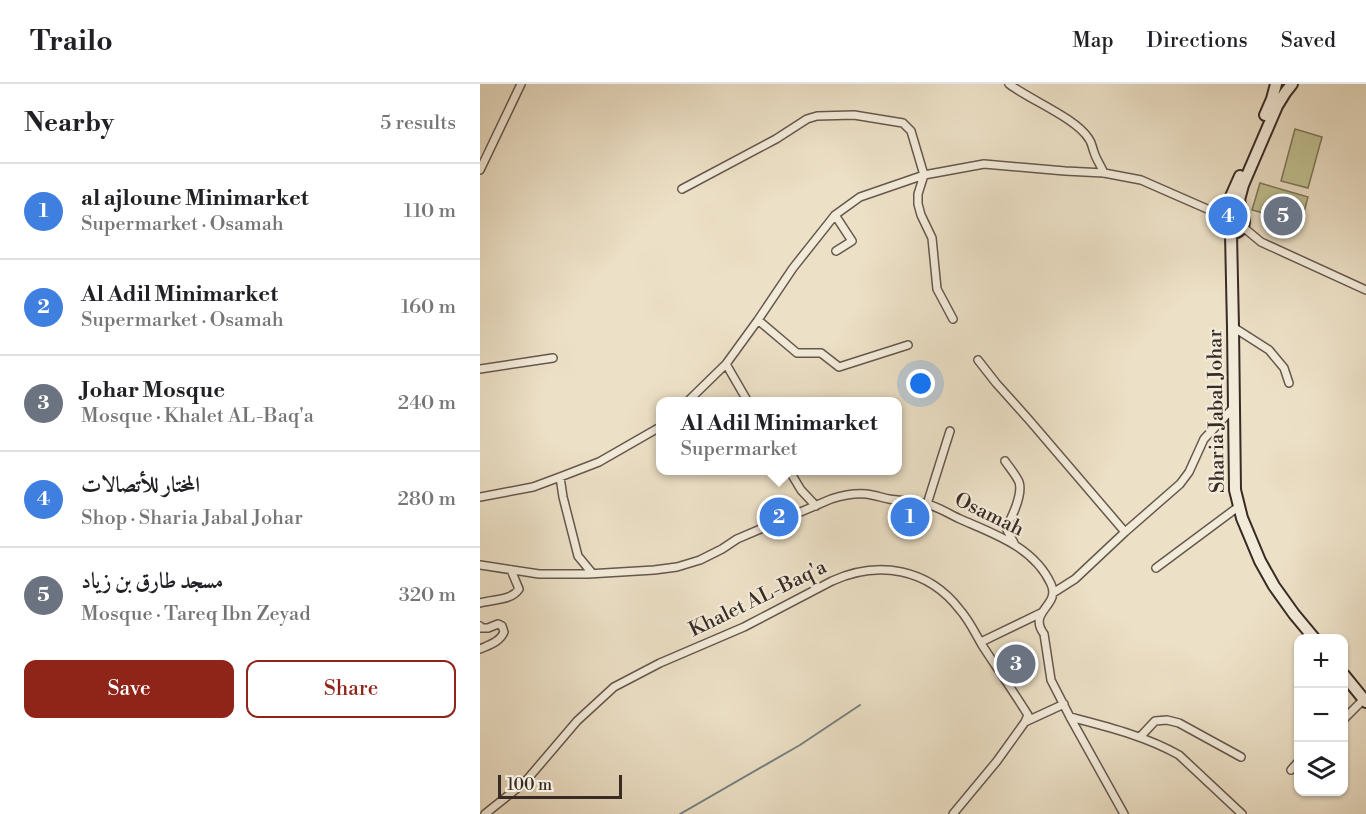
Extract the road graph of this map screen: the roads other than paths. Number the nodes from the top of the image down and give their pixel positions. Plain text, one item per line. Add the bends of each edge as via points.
1 (521, 84) edge
2 (1009, 84) edge
3 (1276, 84) edge
4 (1292, 84) edge
5 (480, 170) edge
6 (1104, 173) junction
7 (924, 175) junction
8 (682, 189) dead end
9 (1242, 213) junction
10 (1222, 214) junction
11 (835, 215) junction
12 (1243, 227) junction
13 (1231, 234) junction
14 (836, 251) dead end
15 (1366, 290) edge
16 (953, 319) dead end
17 (758, 320) junction
18 (1233, 327) junction
19 (908, 345) dead end
20 (553, 358) dead end
21 (978, 360) dead end
22 (726, 364) junction
23 (480, 369) edge
24 (1289, 383) dead end
25 (692, 397) edge
26 (745, 397) edge
27 (1233, 408) junction
28 (656, 429) edge
29 (950, 431) dead end
30 (1005, 461) dead end
31 (792, 475) edge
32 (560, 477) junction
33 (480, 497) edge
34 (927, 504) junction
35 (816, 506) junction
36 (1238, 507) junction
37 (1125, 532) junction
38 (1015, 545) junction
39 (480, 565) edge
40 (1156, 568) dead end
41 (511, 570) junction
42 (592, 573) junction
43 (1053, 593) junction
44 (480, 603) edge
45 (1041, 613) junction
46 (480, 626) edge
47 (1310, 634) edge
48 (981, 642) junction
49 (480, 649) edge
50 (1348, 680) edge
51 (1365, 701) edge
52 (1064, 704) junction
53 (1348, 716) edge
54 (1070, 717) junction
55 (1026, 722) junction
56 (1140, 737) junction
57 (1241, 757) dead end
58 (1294, 767) edge
59 (1291, 770) dead end
60 (485, 814) edge
61 (953, 814) edge
62 (1124, 814) edge
63 (1242, 814) edge

1 - 5 street
2 - 6 street via 1075,124 1088,137
3 - 10 street
4 - 9 street via 1277,106 1243,185 1239,200
6 - 7 street via 984,164
6 - 10 street via 1141,180
7 - 8 street via 911,131 903,123 854,115 817,117 801,121 776,139
7 - 11 street via 860,197
7 - 16 street via 918,194 919,210 932,238 937,289
9 - 10 street via 1233,209
9 - 12 street
10 - 13 street via 1222,229
11 - 14 street via 852,241
11 - 17 street
12 - 13 street
12 - 15 street via 1261,242
13 - 18 street, Sharia Jabal Johar
17 - 19 street via 797,352 821,353 839,367
17 - 22 street
18 - 24 street via 1269,350 1284,368
18 - 27 street, Sharia Jabal Johar
20 - 23 street
21 - 37 street
22 - 25 street
22 - 26 street
27 - 36 street, Sharia Jabal Johar via 1234,490
27 - 37 street via 1204,440 1180,484
28 - 32 street via 599,462
29 - 34 street
30 - 38 street via 1019,483 1006,528
31 - 35 street
32 - 33 street via 533,487
32 - 42 street via 578,556
34 - 35 street, Osamah via 863,494 837,497
34 - 38 street, Osamah
35 - 42 street, Osamah via 737,538 688,564
36 - 40 street
36 - 47 street, Sharia Jabal Johar via 1274,586
37 - 43 street via 1075,579
38 - 43 street, Osamah via 1040,567
39 - 41 street, Osamah
41 - 42 street, Osamah
41 - 44 street via 519,589 516,593
43 - 45 street
45 - 48 street
45 - 52 street via 1039,623 1051,680
46 - 49 street via 498,624 504,632 502,638
48 - 55 street, Khalet AL-Baq'a via 1028,715
48 - 60 street, Khalet AL-Baq'a via 953,602 921,578 882,569 842,576 614,687 577,721 525,782
50 - 51 street
51 - 53 street
52 - 54 street
52 - 55 street
54 - 56 street
54 - 62 street
55 - 61 street
56 - 57 street via 1155,721 1167,720
56 - 63 street via 1179,755
58 - 59 street

